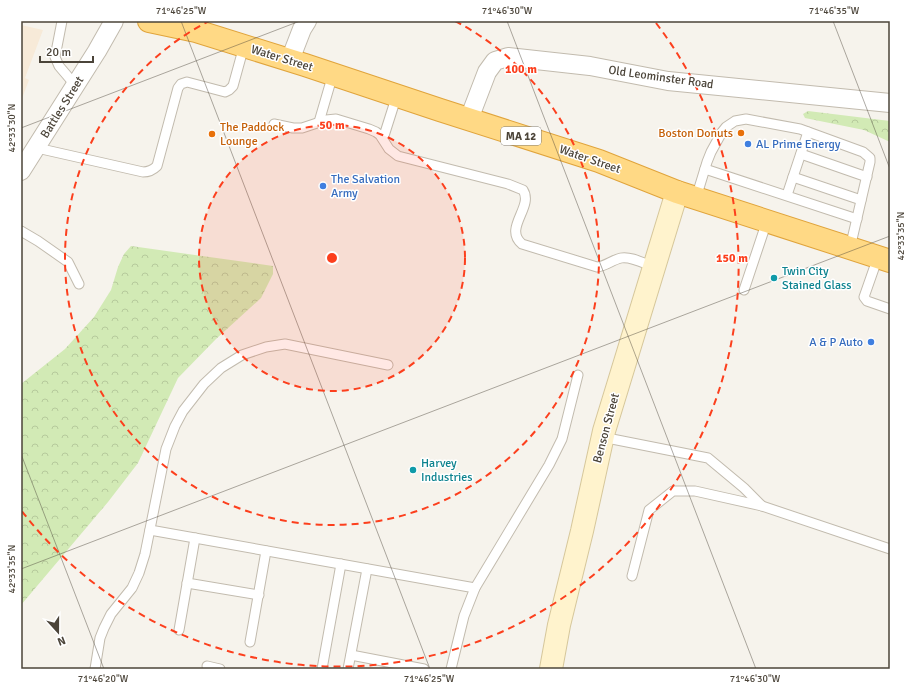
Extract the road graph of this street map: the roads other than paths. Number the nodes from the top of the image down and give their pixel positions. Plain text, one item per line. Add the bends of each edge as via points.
1 (62, 21) edge
2 (114, 21) edge
3 (149, 21) edge
4 (307, 21) edge
5 (244, 46) junction
6 (290, 60) junction
7 (333, 74) junction
8 (76, 86) junction
9 (397, 95) junction
10 (890, 103) edge
11 (469, 119) junction
12 (318, 122) junction
13 (274, 124) dead end
14 (808, 132) junction
15 (383, 139) junction
16 (37, 148) junction
17 (801, 154) junction
18 (705, 169) junction
19 (21, 171) edge
20 (793, 177) junction
21 (867, 177) junction
22 (686, 195) junction
23 (787, 195) junction
24 (861, 200) junction
25 (857, 219) junction
26 (767, 221) junction
27 (21, 232) edge
28 (850, 248) junction
29 (884, 259) edge
30 (654, 267) junction
31 (79, 284) dead end
32 (744, 290) dead end
33 (890, 309) edge
34 (388, 365) dead end
35 (578, 374) dead end
36 (602, 437) junction
37 (762, 506) junction
38 (150, 530) junction
39 (195, 538) junction
40 (890, 549) edge
41 (266, 551) junction
42 (341, 564) junction
43 (367, 568) junction
44 (632, 576) dead end
45 (187, 583) junction
46 (476, 588) junction
47 (258, 595) junction
48 (179, 630) dead end
49 (250, 642) dead end
50 (351, 655) junction
51 (206, 666) dead end
52 (95, 669) edge
53 (220, 669) edge
54 (322, 669) edge
55 (348, 669) edge
56 (424, 669) edge
57 (451, 669) edge
58 (551, 669) edge

1 - 8 lane via 55,57 59,66
2 - 8 street, Battles Street
3 - 5 highway, Water Street / MA 12 via 196,31
4 - 6 street
5 - 6 highway, Water Street / MA 12
5 - 16 lane via 233,86 229,90 225,92 187,82 178,88 157,166 153,170 143,172
6 - 7 highway, Water Street / MA 12
7 - 9 highway, Water Street / MA 12
7 - 12 lane
8 - 16 street, Battles Street
9 - 11 highway, Water Street / MA 12
9 - 15 lane
10 - 11 street, Old Leominster Road via 668,81 590,66 508,57 495,61 487,72
11 - 22 highway, Water Street / MA 12 via 599,160
12 - 13 lane via 302,128
12 - 15 lane via 336,119 369,129
14 - 17 lane
14 - 18 lane via 746,119 735,121 722,132
14 - 21 lane via 869,155
15 - 30 lane via 389,149 398,156 523,190 526,199 515,230 522,244 597,267 624,258
16 - 19 street, Battles Street
17 - 20 lane
17 - 21 lane
18 - 22 lane
18 - 23 lane
20 - 23 lane
20 - 24 lane
21 - 24 lane
22 - 26 highway, Water Street / MA 12
22 - 30 main road, Benson Street
23 - 25 lane
24 - 25 lane
25 - 28 lane
26 - 28 highway, Water Street / MA 12
26 - 32 lane
27 - 31 lane via 68,262
28 - 29 highway, Water Street / MA 12
29 - 33 lane via 864,296 867,302
30 - 36 main road, Benson Street
34 - 38 lane via 285,344 266,347 242,356 221,368 204,384 175,426 166,450
35 - 46 lane via 557,450
36 - 37 lane via 708,458
36 - 58 main road, Benson Street
37 - 40 lane
37 - 44 lane via 696,491 673,492 649,510
38 - 39 lane
38 - 52 lane via 139,573 132,588 111,614 100,638
39 - 41 lane
39 - 45 lane
41 - 42 lane
41 - 47 lane
42 - 43 lane
42 - 54 lane
43 - 46 lane
43 - 50 lane
45 - 47 lane
45 - 48 lane
46 - 57 lane via 464,616
47 - 49 lane
50 - 55 lane
50 - 56 lane
51 - 53 lane

